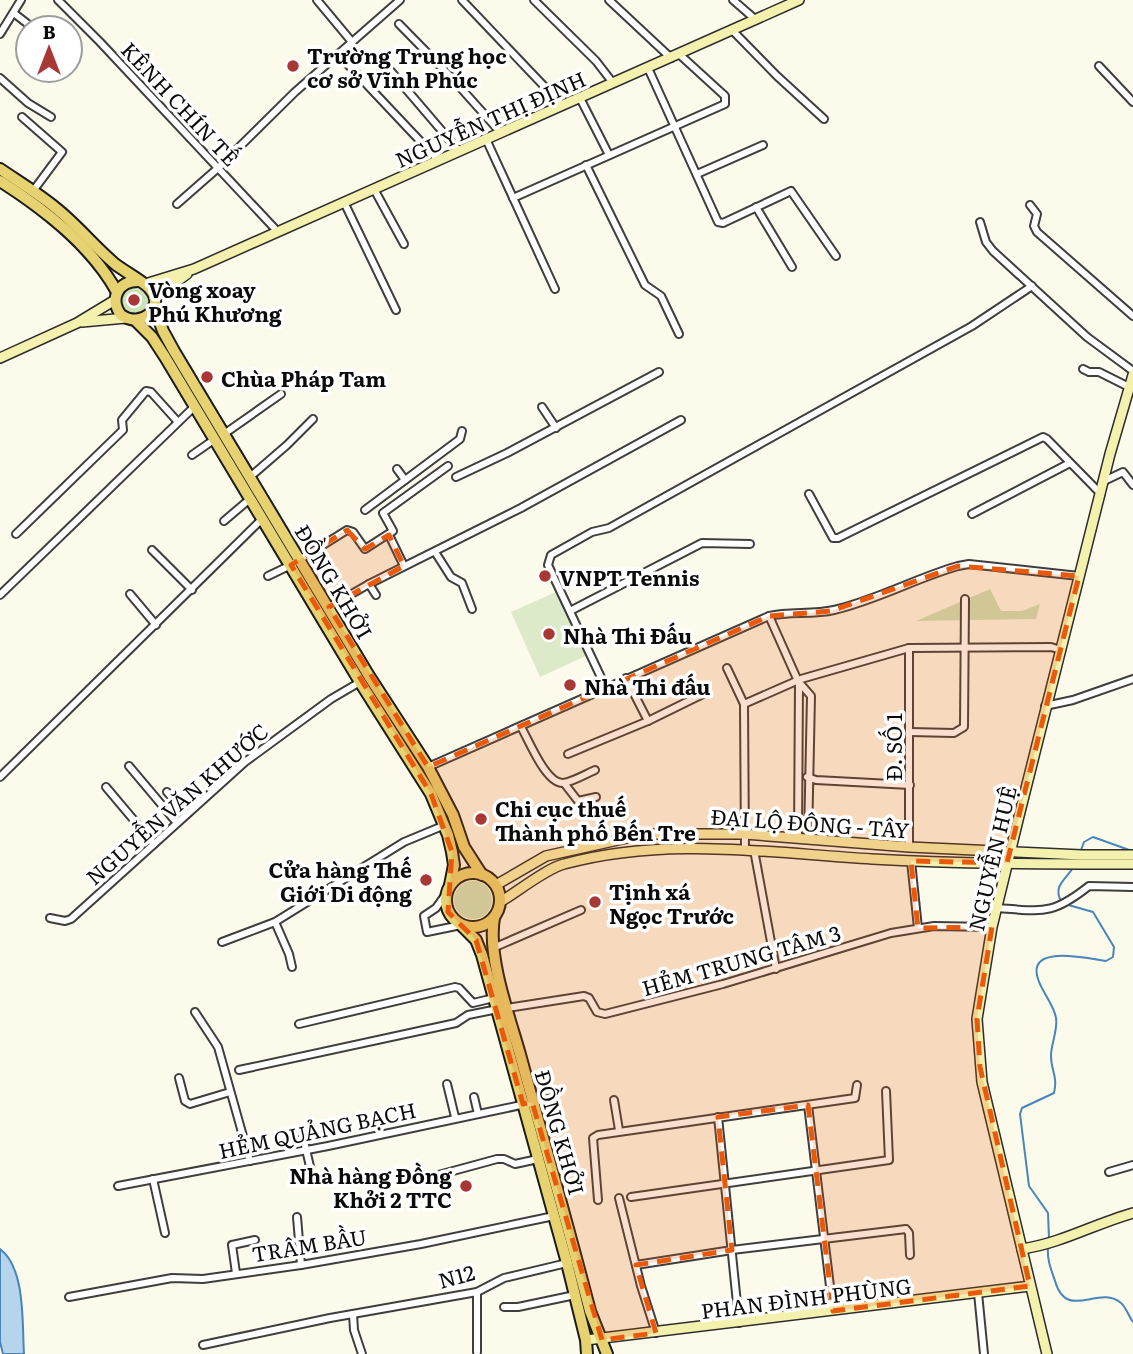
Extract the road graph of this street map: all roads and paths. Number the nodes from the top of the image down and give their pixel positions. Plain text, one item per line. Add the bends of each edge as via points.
1 (21, 0) edge
2 (58, 0) edge
3 (317, 0) edge
4 (400, 0) edge
5 (462, 0) edge
6 (534, 0) edge
7 (609, 0) edge
8 (733, 0) edge
9 (799, 0) edge
10 (15, 14) edge
11 (14, 15) edge
12 (756, 19) junction
13 (400, 24) dead end
14 (732, 30) junction
15 (0, 34) edge
16 (352, 42) junction
17 (338, 54) junction
18 (675, 56) junction
19 (383, 62) dead end
20 (1099, 66) dead end
21 (648, 68) junction
22 (0, 78) edge
23 (613, 83) junction
24 (580, 98) junction
25 (1133, 102) edge
26 (562, 105) junction
27 (22, 117) dead end
28 (51, 117) dead end
29 (824, 120) dead end
30 (676, 126) junction
31 (500, 132) junction
32 (486, 139) junction
33 (763, 145) dead end
34 (459, 151) junction
35 (608, 155) junction
36 (438, 160) junction
37 (586, 165) junction
38 (0, 169) edge
39 (218, 169) junction
40 (697, 174) junction
41 (0, 181) edge
42 (374, 189) junction
43 (33, 191) junction
44 (513, 198) junction
45 (344, 202) junction
46 (177, 204) dead end
47 (1030, 205) dead end
48 (756, 207) junction
49 (979, 222) dead end
50 (278, 232) junction
51 (85, 242) junction
52 (404, 244) dead end
53 (836, 256) dead end
54 (792, 267) dead end
55 (194, 269) junction
56 (142, 283) junction
57 (1032, 286) junction
58 (555, 289) dead end
59 (116, 296) junction
60 (154, 302) junction
61 (396, 310) dead end
62 (1133, 316) edge
63 (130, 319) junction
64 (77, 323) junction
65 (679, 334) dead end
66 (0, 358) edge
67 (1083, 369) dead end
68 (659, 372) dead end
69 (1133, 373) edge
70 (1129, 387) junction
71 (281, 394) dead end
72 (195, 407) junction
73 (541, 407) dead end
74 (313, 419) dead end
75 (681, 420) dead end
76 (178, 422) junction
77 (556, 428) junction
78 (461, 431) dead end
79 (219, 437) junction
80 (192, 455) dead end
81 (1070, 463) junction
82 (448, 466) dead end
83 (397, 469) dead end
84 (250, 477) junction
85 (456, 477) dead end
86 (405, 480) junction
87 (1104, 481) junction
88 (1133, 485) edge
89 (809, 494) dead end
90 (1101, 494) junction
91 (251, 498) junction
92 (365, 510) dead end
93 (972, 514) dead end
94 (263, 518) junction
95 (224, 521) dead end
96 (16, 534) dead end
97 (389, 534) junction
98 (750, 544) dead end
99 (152, 550) dead end
100 (435, 552) junction
101 (296, 563) junction
102 (404, 566) junction
103 (268, 576) dead end
104 (1079, 576) junction
105 (369, 584) junction
106 (192, 590) junction
107 (130, 594) dead end
108 (0, 595) edge
109 (376, 595) dead end
110 (965, 599) dead end
111 (330, 607) junction
112 (472, 609) dead end
113 (570, 611) junction
114 (769, 616) junction
115 (156, 625) junction
116 (909, 648) junction
117 (965, 648) junction
118 (1061, 650) junction
119 (727, 668) dead end
120 (626, 678) junction
121 (1133, 679) edge
122 (798, 681) junction
123 (360, 682) junction
124 (606, 688) junction
125 (703, 694) dead end
126 (744, 704) junction
127 (1045, 706) junction
128 (649, 721) junction
129 (521, 727) junction
130 (910, 732) junction
131 (568, 754) dead end
132 (129, 766) dead end
133 (429, 767) junction
134 (595, 770) dead end
135 (799, 773) junction
136 (0, 777) edge
137 (809, 778) junction
138 (564, 783) junction
139 (910, 785) junction
140 (106, 787) dead end
141 (167, 792) dead end
142 (596, 797) dead end
143 (187, 814) junction
144 (177, 822) junction
145 (445, 825) junction
146 (744, 834) junction
147 (803, 838) junction
148 (154, 844) junction
149 (909, 847) junction
150 (749, 849) junction
151 (1010, 852) junction
152 (1133, 855) edge
153 (911, 861) junction
154 (1007, 863) junction
155 (1133, 864) edge
156 (482, 875) junction
157 (496, 885) junction
158 (1133, 887) edge
159 (448, 889) junction
160 (500, 902) junction
161 (997, 908) junction
162 (581, 910) dead end
163 (50, 918) dead end
164 (494, 918) junction
165 (275, 922) junction
166 (461, 925) junction
167 (992, 927) junction
168 (918, 928) junction
169 (222, 942) dead end
170 (493, 948) junction
171 (292, 967) dead end
172 (776, 969) junction
173 (494, 998) junction
174 (502, 1008) junction
175 (195, 1012) dead end
176 (299, 1024) dead end
177 (239, 1070) dead end
178 (179, 1078) dead end
179 (447, 1084) dead end
180 (857, 1086) dead end
181 (887, 1091) dead end
182 (230, 1092) junction
183 (474, 1097) dead end
184 (554, 1098) dead end
185 (614, 1100) dead end
186 (528, 1103) junction
187 (808, 1105) junction
188 (478, 1114) junction
189 (719, 1116) junction
190 (455, 1117) junction
191 (619, 1130) junction
192 (286, 1134) dead end
193 (307, 1149) junction
194 (538, 1159) junction
195 (250, 1161) junction
196 (1133, 1165) edge
197 (814, 1170) junction
198 (1109, 1172) dead end
199 (312, 1175) dead end
200 (153, 1180) junction
201 (421, 1180) dead end
202 (726, 1182) junction
203 (118, 1186) dead end
204 (631, 1197) dead end
205 (619, 1198) dead end
206 (598, 1200) dead end
207 (1133, 1213) edge
208 (554, 1216) junction
209 (297, 1217) dead end
210 (165, 1233) dead end
211 (824, 1239) junction
212 (255, 1240) dead end
213 (1022, 1249) junction
214 (732, 1250) junction
215 (910, 1255) dead end
216 (572, 1262) junction
217 (302, 1265) junction
218 (636, 1265) junction
219 (236, 1273) junction
220 (1030, 1286) junction
221 (477, 1292) junction
222 (978, 1293) junction
223 (575, 1295) junction
224 (69, 1297) dead end
225 (505, 1307) dead end
226 (833, 1311) junction
227 (353, 1314) junction
228 (739, 1323) junction
229 (656, 1333) junction
230 (586, 1340) junction
231 (601, 1340) junction
232 (203, 1345) dead end
233 (477, 1352) dead end
234 (362, 1354) edge
235 (587, 1354) edge
236 (607, 1354) edge
237 (984, 1354) edge
238 (1047, 1354) edge

1 - 10 street
2 - 39 street, KÊNH CHÍN TẾ
3 - 16 street
4 - 16 street
5 - 26 street
6 - 23 street
7 - 18 street
8 - 12 street
9 - 12 main road, NGUYỄN THỊ ĐỊNH
11 - 15 street
12 - 14 main road, NGUYỄN THỊ ĐỊNH
13 - 31 street
14 - 18 main road, NGUYỄN THỊ ĐỊNH
14 - 29 street
16 - 17 street
17 - 36 street
17 - 39 street
18 - 21 main road, NGUYỄN THỊ ĐỊNH
18 - 30 street via 726,100
19 - 34 street
20 - 25 street
21 - 23 main road, NGUYỄN THỊ ĐỊNH
21 - 30 street
22 - 28 street
23 - 24 main road, NGUYỄN THỊ ĐỊNH
24 - 26 main road, NGUYỄN THỊ ĐỊNH
24 - 35 street
26 - 31 main road, NGUYỄN THỊ ĐỊNH
27 - 43 street via 62,152
30 - 35 street
30 - 40 street
31 - 32 main road, NGUYỄN THỊ ĐỊNH
32 - 34 main road, NGUYỄN THỊ ĐỊNH
32 - 44 street
33 - 40 street
34 - 36 main road, NGUYỄN THỊ ĐỊNH
35 - 37 street
36 - 42 main road, NGUYỄN THỊ ĐỊNH
37 - 44 street
37 - 65 street via 645,285 662,296
38 - 43 main road
39 - 46 street
39 - 50 street, KÊNH CHÍN TẾ
40 - 48 street via 720,223
41 - 51 main road
42 - 45 main road, NGUYỄN THỊ ĐỊNH
42 - 52 street
43 - 51 main road
44 - 58 street
45 - 50 main road, NGUYỄN THỊ ĐỊNH
45 - 61 street
47 - 62 street via 1037,214 1037,232
48 - 53 street via 787,191 794,192
48 - 54 street
49 - 57 street via 993,251
50 - 55 main road, NGUYỄN THỊ ĐỊNH
51 - 56 main road
51 - 59 main road
55 - 56 main road, NGUYỄN THỊ ĐỊNH
55 - 60 main road, NGUYỄN THỊ ĐỊNH
56 - 59 main road via 124,284
56 - 60 main road
57 - 69 street
57 - 113 street via 972,326 610,527 551,555 548,565
59 - 63 main road via 118,310
59 - 64 main road
60 - 63 main road via 149,315
60 - 79 main road, ĐỒNG KHỞI via 163,331
63 - 64 main road
63 - 72 main road, ĐỒNG KHỞI via 152,337
64 - 66 main road
67 - 70 street
68 - 77 street
69 - 70 main road, NGUYỄN HUỆ
70 - 87 main road, NGUYỄN HUỆ
71 - 79 street
72 - 76 street
72 - 79 main road, ĐỒNG KHỞI
73 - 77 street
74 - 84 street
75 - 100 street
76 - 96 street via 146,391 122,420 123,430
76 - 108 street
77 - 85 street
78 - 86 street via 460,439
79 - 80 street
79 - 84 main road, ĐỒNG KHỞI
79 - 91 main road, ĐỒNG KHỞI
81 - 89 street via 1047,439 1038,438 836,538
81 - 90 street
81 - 93 street
82 - 97 street via 383,513 393,531
83 - 86 street
84 - 101 main road, ĐỒNG KHỞI
86 - 92 street
87 - 88 street via 1123,472
87 - 90 main road, NGUYỄN HUỆ
90 - 104 main road, NGUYỄN HUỆ
91 - 94 main road, ĐỒNG KHỞI
91 - 95 street
94 - 101 main road, ĐỒNG KHỞI
94 - 106 street
97 - 101 street via 365,549 347,530
97 - 102 street
98 - 113 street via 702,543
99 - 106 street
100 - 102 street
100 - 112 street via 451,577 462,583
101 - 103 street
101 - 111 main road, ĐỒNG KHỞI
101 - 123 main road, ĐỒNG KHỞI
102 - 105 street
104 - 114 street via 969,564 831,611
104 - 118 main road, NGUYỄN HUỆ
105 - 109 street
105 - 111 street
106 - 115 street
107 - 115 street
110 - 117 street
111 - 133 main road, ĐỒNG KHỞI via 369,677
113 - 124 street
114 - 120 street
114 - 122 street
115 - 136 street
116 - 117 street
116 - 122 street
116 - 130 street, Đ. SỐ 1
117 - 118 street
117 - 130 street via 964,727 954,733
118 - 127 main road, NGUYỄN HUỆ
119 - 126 street
120 - 124 street
120 - 128 street
121 - 127 street
122 - 126 street
122 - 135 street
122 - 137 street via 811,696
123 - 143 street, NGUYỄN VĂN KHƯỚC via 245,762
123 - 145 main road, ĐỒNG KHỞI via 419,772
124 - 129 street
125 - 128 street
126 - 146 street
127 - 151 main road, NGUYỄN HUỆ
128 - 131 street
129 - 133 street
129 - 138 street via 547,774
130 - 139 street, Đ. SỐ 1
132 - 144 street
133 - 156 main road, ĐỒNG KHỞI via 464,847
134 - 138 street
135 - 137 street
135 - 147 street
137 - 139 street
137 - 147 street
138 - 142 street via 578,801
139 - 149 street, Đ. SỐ 1
140 - 148 street
141 - 143 street
143 - 144 street, NGUYỄN VĂN KHƯỚC
144 - 148 street, NGUYỄN VĂN KHƯỚC
145 - 159 main road, ĐỒNG KHỞI via 454,865
145 - 165 street via 404,842
146 - 147 main road, ĐẠI LỘ ĐÔNG - TÂY
146 - 150 street
146 - 157 main road, ĐẠI LỘ ĐÔNG - TÂY via 645,834 612,840 546,856
147 - 149 main road, ĐẠI LỘ ĐÔNG - TÂY
148 - 163 street, NGUYỄN VĂN KHƯỚC via 71,919
149 - 151 main road, ĐẠI LỘ ĐÔNG - TÂY
150 - 153 main road, ĐẠI LỘ ĐÔNG - TÂY
150 - 160 main road, ĐẠI LỘ ĐÔNG - TÂY via 654,849 561,864
150 - 172 street
151 - 152 main road, ĐẠI LỘ ĐÔNG - TÂY
151 - 154 main road, NGUYỄN HUỆ
153 - 154 main road, ĐẠI LỘ ĐÔNG - TÂY
153 - 168 street
154 - 155 main road, ĐẠI LỘ ĐÔNG - TÂY
154 - 161 main road, NGUYỄN HUỆ
156 - 157 main road
156 - 159 main road via 465,874
157 - 160 main road
158 - 161 street via 1089,886 1058,908
159 - 166 main road via 448,912
159 - 166 street via 436,908 424,916 427,932
160 - 164 main road
161 - 167 main road, NGUYỄN HUỆ
162 - 170 street
164 - 166 main road via 480,927
164 - 170 main road, ĐỒNG KHỞI
165 - 169 street
165 - 171 street
166 - 173 main road, ĐỒNG KHỞI via 476,940
167 - 168 street, HẺM TRUNG TÂM 3
167 - 213 main road, NGUYỄN HUỆ via 978,1018 980,1067
168 - 172 street, HẺM TRUNG TÂM 3
170 - 174 main road, ĐỒNG KHỞI
172 - 174 street, HẺM TRUNG TÂM 3 via 605,1014 597,1012 584,996
173 - 174 main road, ĐỒNG KHỞI
173 - 176 street via 474,1003 455,987
174 - 177 street via 468,1015 456,1023
174 - 186 main road, ĐỒNG KHỞI
175 - 182 street via 218,1047
178 - 182 street via 190,1104
179 - 190 street
180 - 187 street via 855,1098
181 - 197 street via 889,1160
182 - 195 street
183 - 188 street
184 - 186 street, HẺM QUẢNG BẠCH
185 - 191 street
186 - 188 street, HẺM QUẢNG BẠCH
186 - 194 main road, ĐỒNG KHỞI
186 - 216 main road, ĐỒNG KHỞI
187 - 189 street
187 - 197 street
188 - 190 street, HẺM QUẢNG BẠCH
189 - 191 street
189 - 202 street
190 - 193 street, HẺM QUẢNG BẠCH
191 - 206 street via 593,1138
192 - 193 street via 289,1139 302,1139
193 - 195 street, HẺM QUẢNG BẠCH
193 - 199 street
194 - 201 street via 515,1164 497,1159
194 - 208 main road, ĐỒNG KHỞI
195 - 200 street, HẺM QUẢNG BẠCH
196 - 198 street
197 - 202 street
197 - 211 street
200 - 203 street, HẺM QUẢNG BẠCH
200 - 210 street
202 - 204 street
202 - 214 street
205 - 218 street
207 - 213 main road via 1054,1243
208 - 216 main road, ĐỒNG KHỞI
208 - 217 street, TRÂM BẦU
209 - 217 street
211 - 214 street
211 - 215 street via 905,1229
211 - 226 street
212 - 219 street via 232,1245
213 - 220 main road, NGUYỄN HUỆ
214 - 218 street
214 - 228 street
216 - 221 street, N12 via 504,1278
216 - 223 main road, ĐỒNG KHỞI
216 - 231 main road, ĐỒNG KHỞI
217 - 219 street, TRÂM BẦU
218 - 229 street
219 - 224 street, TRÂM BẦU via 172,1278
220 - 222 main road, PHAN ĐÌNH PHÙNG
220 - 238 main road, NGUYỄN HUỆ
221 - 227 street, N12
221 - 233 street
222 - 226 main road, PHAN ĐÌNH PHÙNG
222 - 237 street
223 - 225 street
223 - 230 main road, ĐỒNG KHỞI
226 - 228 main road, PHAN ĐÌNH PHÙNG
227 - 232 street, N12
227 - 234 street
228 - 229 main road, PHAN ĐÌNH PHÙNG
229 - 231 main road, PHAN ĐÌNH PHÙNG
230 - 231 main road, PHAN ĐÌNH PHÙNG
230 - 235 main road, ĐỒNG KHỞI
231 - 236 main road, ĐỒNG KHỞI

